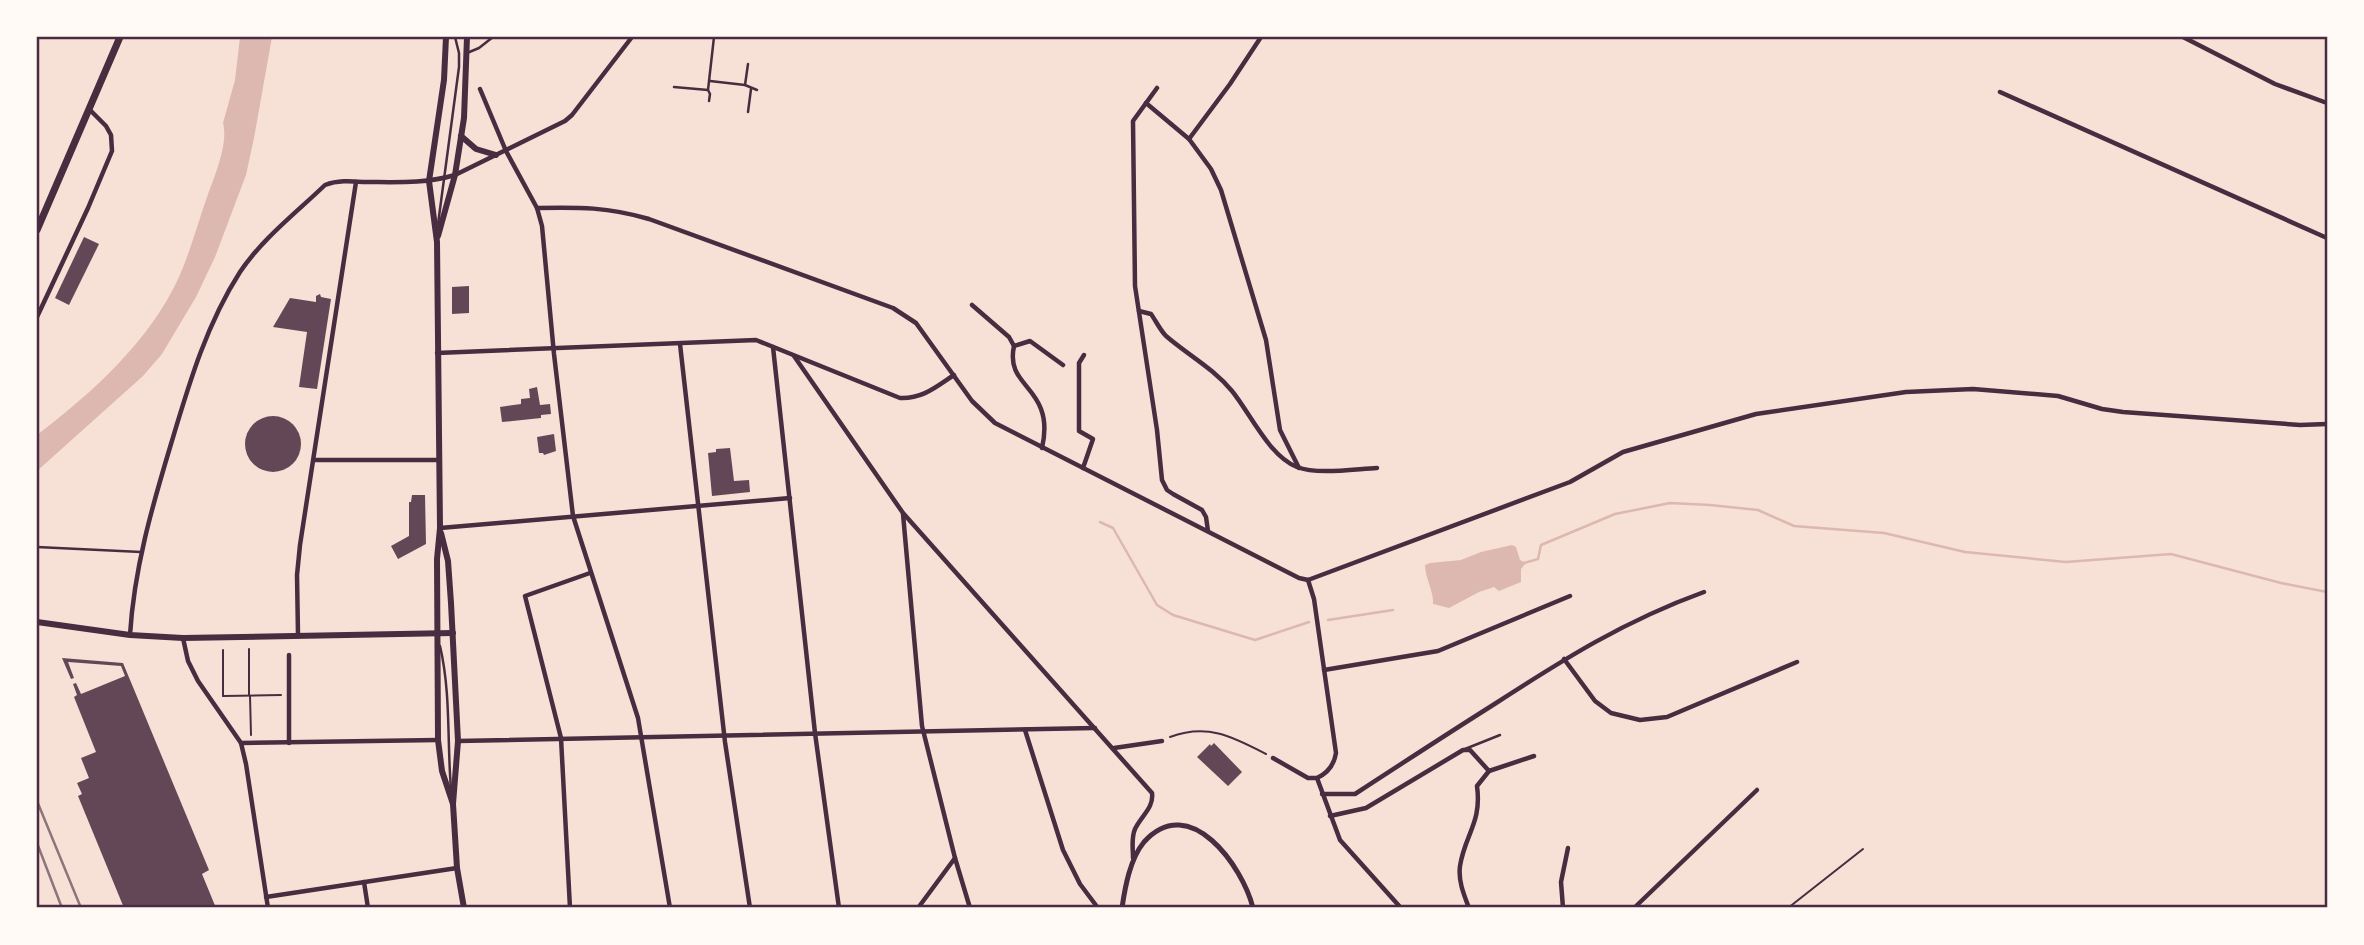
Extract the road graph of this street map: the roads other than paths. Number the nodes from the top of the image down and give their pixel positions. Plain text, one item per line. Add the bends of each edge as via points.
1 (120, 37) edge
2 (446, 37) edge
3 (455, 37) edge
4 (467, 37) edge
5 (493, 37) edge
6 (632, 37) edge
7 (714, 37) edge
8 (1261, 37) edge
9 (2183, 37) edge
10 (467, 53) junction
11 (748, 64) dead end
12 (709, 81) junction
13 (745, 85) junction
14 (674, 87) dead end
15 (1157, 88) dead end
16 (480, 89) dead end
17 (751, 89) junction
18 (708, 90) junction
19 (757, 90) dead end
20 (2000, 92) dead end
21 (709, 101) dead end
22 (1146, 103) junction
23 (2327, 103) edge
24 (89, 110) junction
25 (748, 112) dead end
26 (461, 136) junction
27 (1189, 139) junction
28 (506, 151) junction
29 (496, 155) junction
30 (455, 175) junction
31 (443, 178) junction
32 (356, 181) junction
33 (429, 181) junction
34 (537, 208) junction
35 (37, 230) edge
36 (2327, 238) edge
37 (436, 242) junction
38 (972, 305) dead end
39 (1139, 311) junction
40 (37, 317) edge
41 (680, 344) junction
42 (1014, 346) junction
43 (773, 347) junction
44 (553, 348) junction
45 (436, 353) junction
46 (1084, 355) dead end
47 (794, 356) junction
48 (1063, 365) dead end
49 (954, 374) junction
50 (2327, 424) edge
51 (1042, 448) junction
52 (314, 460) junction
53 (439, 460) junction
54 (1083, 468) junction
55 (1299, 468) junction
56 (1377, 468) dead end
57 (790, 498) junction
58 (698, 505) junction
59 (903, 513) junction
60 (572, 516) junction
61 (440, 528) junction
62 (1208, 531) junction
63 (37, 547) edge
64 (141, 552) junction
65 (590, 573) junction
66 (1308, 580) junction
67 (1704, 592) dead end
68 (1570, 596) dead end
69 (37, 622) edge
70 (437, 633) junction
71 (453, 633) junction
72 (130, 635) junction
73 (298, 635) junction
74 (183, 638) junction
75 (289, 655) dead end
76 (1563, 659) junction
77 (1797, 662) dead end
78 (1324, 670) junction
79 (1096, 728) junction
80 (1025, 730) junction
81 (923, 732) junction
82 (815, 733) junction
83 (724, 734) junction
84 (1500, 735) dead end
85 (642, 737) junction
86 (561, 738) junction
87 (438, 740) junction
88 (458, 741) junction
89 (1162, 741) road end
90 (241, 743) junction
91 (291, 743) junction
92 (1113, 748) junction
93 (1463, 750) junction
94 (1534, 756) dead end
95 (1273, 758) road end
96 (1489, 771) junction
97 (1317, 778) junction
98 (1757, 790) dead end
99 (1322, 794) junction
100 (453, 804) junction
101 (1330, 816) junction
102 (1568, 848) dead end
103 (955, 858) junction
104 (1134, 860) junction
105 (457, 868) junction
106 (364, 882) junction
107 (266, 897) junction
108 (268, 908) edge
109 (368, 908) edge
110 (464, 908) edge
111 (570, 908) edge
112 (670, 908) edge
113 (750, 908) edge
114 (839, 908) edge
115 (918, 908) edge
116 (970, 908) edge
117 (1098, 908) edge
118 (1122, 908) edge
119 (1253, 908) edge
120 (1401, 908) edge
121 (1469, 908) edge
122 (1563, 908) edge
123 (1634, 908) edge

1 - 24 main road
2 - 33 main road
3 - 31 lane via 458,67
4 - 10 main road
5 - 10 lane
6 - 28 street via 572,115
7 - 12 lane
8 - 27 street
9 - 23 street via 2275,84
10 - 26 main road
11 - 13 lane
12 - 13 lane
12 - 18 lane
13 - 17 lane
14 - 18 lane
15 - 22 street
16 - 28 street
17 - 19 lane
17 - 25 lane
18 - 21 lane
20 - 36 street
22 - 27 street
22 - 39 street via 1132,129 1133,267
24 - 35 main road
24 - 40 street via 106,126 112,151
26 - 29 main road via 476,149
26 - 30 main road
27 - 55 street via 1222,190 1266,340 1280,430
28 - 29 street
28 - 34 street
29 - 30 street
30 - 31 street
30 - 37 main road
31 - 33 street
31 - 37 lane
32 - 33 street
32 - 52 street
32 - 64 street via 325,184 240,272 192,374
33 - 37 main road
34 - 44 street
34 - 49 street via 618,210 860,294 916,323
37 - 45 main road
38 - 42 street
39 - 55 street via 1151,314 1164,334 1212,371 1280,456
39 - 62 street via 1160,474 1172,494 1202,510
41 - 43 street via 755,340
41 - 44 street
41 - 58 street
42 - 48 street via 1030,341
42 - 51 street via 1017,376 1041,409
43 - 47 street
43 - 57 street
44 - 45 street
44 - 60 street
45 - 53 main road
46 - 54 street via 1079,363 1079,431 1093,439
47 - 49 street via 901,398 917,398
47 - 59 street
49 - 51 street via 972,401 995,423
50 - 66 street via 2123,412 2058,396 1973,389 1906,392 1779,410 1623,452 1570,482
51 - 54 street
52 - 53 street
52 - 73 street via 299,555
53 - 61 main road
54 - 62 street
55 - 56 street
57 - 58 street
57 - 82 street
58 - 60 street
58 - 83 street
59 - 79 street
59 - 81 street
60 - 61 street
60 - 65 street
61 - 70 main road
61 - 71 main road via 448,561
62 - 66 street
63 - 64 lane
64 - 72 street
65 - 85 street
65 - 86 street via 525,596
66 - 78 street
67 - 76 street via 1610,632
68 - 78 street via 1438,651
69 - 72 main road
70 - 71 main road
70 - 73 main road
70 - 87 main road
70 - 100 lane via 447,673
71 - 88 main road
72 - 74 main road
73 - 74 main road
74 - 90 street via 198,681
75 - 91 street
76 - 77 street via 1595,701 1611,713 1640,720 1667,717
76 - 99 street via 1354,794
78 - 97 street via 1336,753 1329,769
79 - 80 street
79 - 92 street
80 - 81 street
80 - 117 street via 1063,850
81 - 82 street
81 - 103 street
82 - 83 street
82 - 114 street
83 - 85 street
83 - 113 street
84 - 93 lane
85 - 86 street
85 - 112 street
86 - 88 street
86 - 111 street
87 - 91 street
87 - 100 main road
88 - 100 main road
89 - 92 street
90 - 91 street
90 - 107 street
92 - 104 street via 1153,798 1134,831
93 - 96 street via 1473,752
93 - 101 street via 1366,808
94 - 96 street
95 - 97 street via 1308,778
96 - 121 street via 1477,786 1479,810 1460,864
97 - 99 street
98 - 123 street
99 - 101 street
100 - 105 main road
101 - 120 street via 1340,840
102 - 122 street via 1561,882
103 - 115 street
103 - 116 street
104 - 118 street
104 - 119 street via 1143,843 1159,831 1177,826 1196,830 1229,858
105 - 106 street
105 - 110 main road
106 - 107 street
106 - 109 street
107 - 108 street

